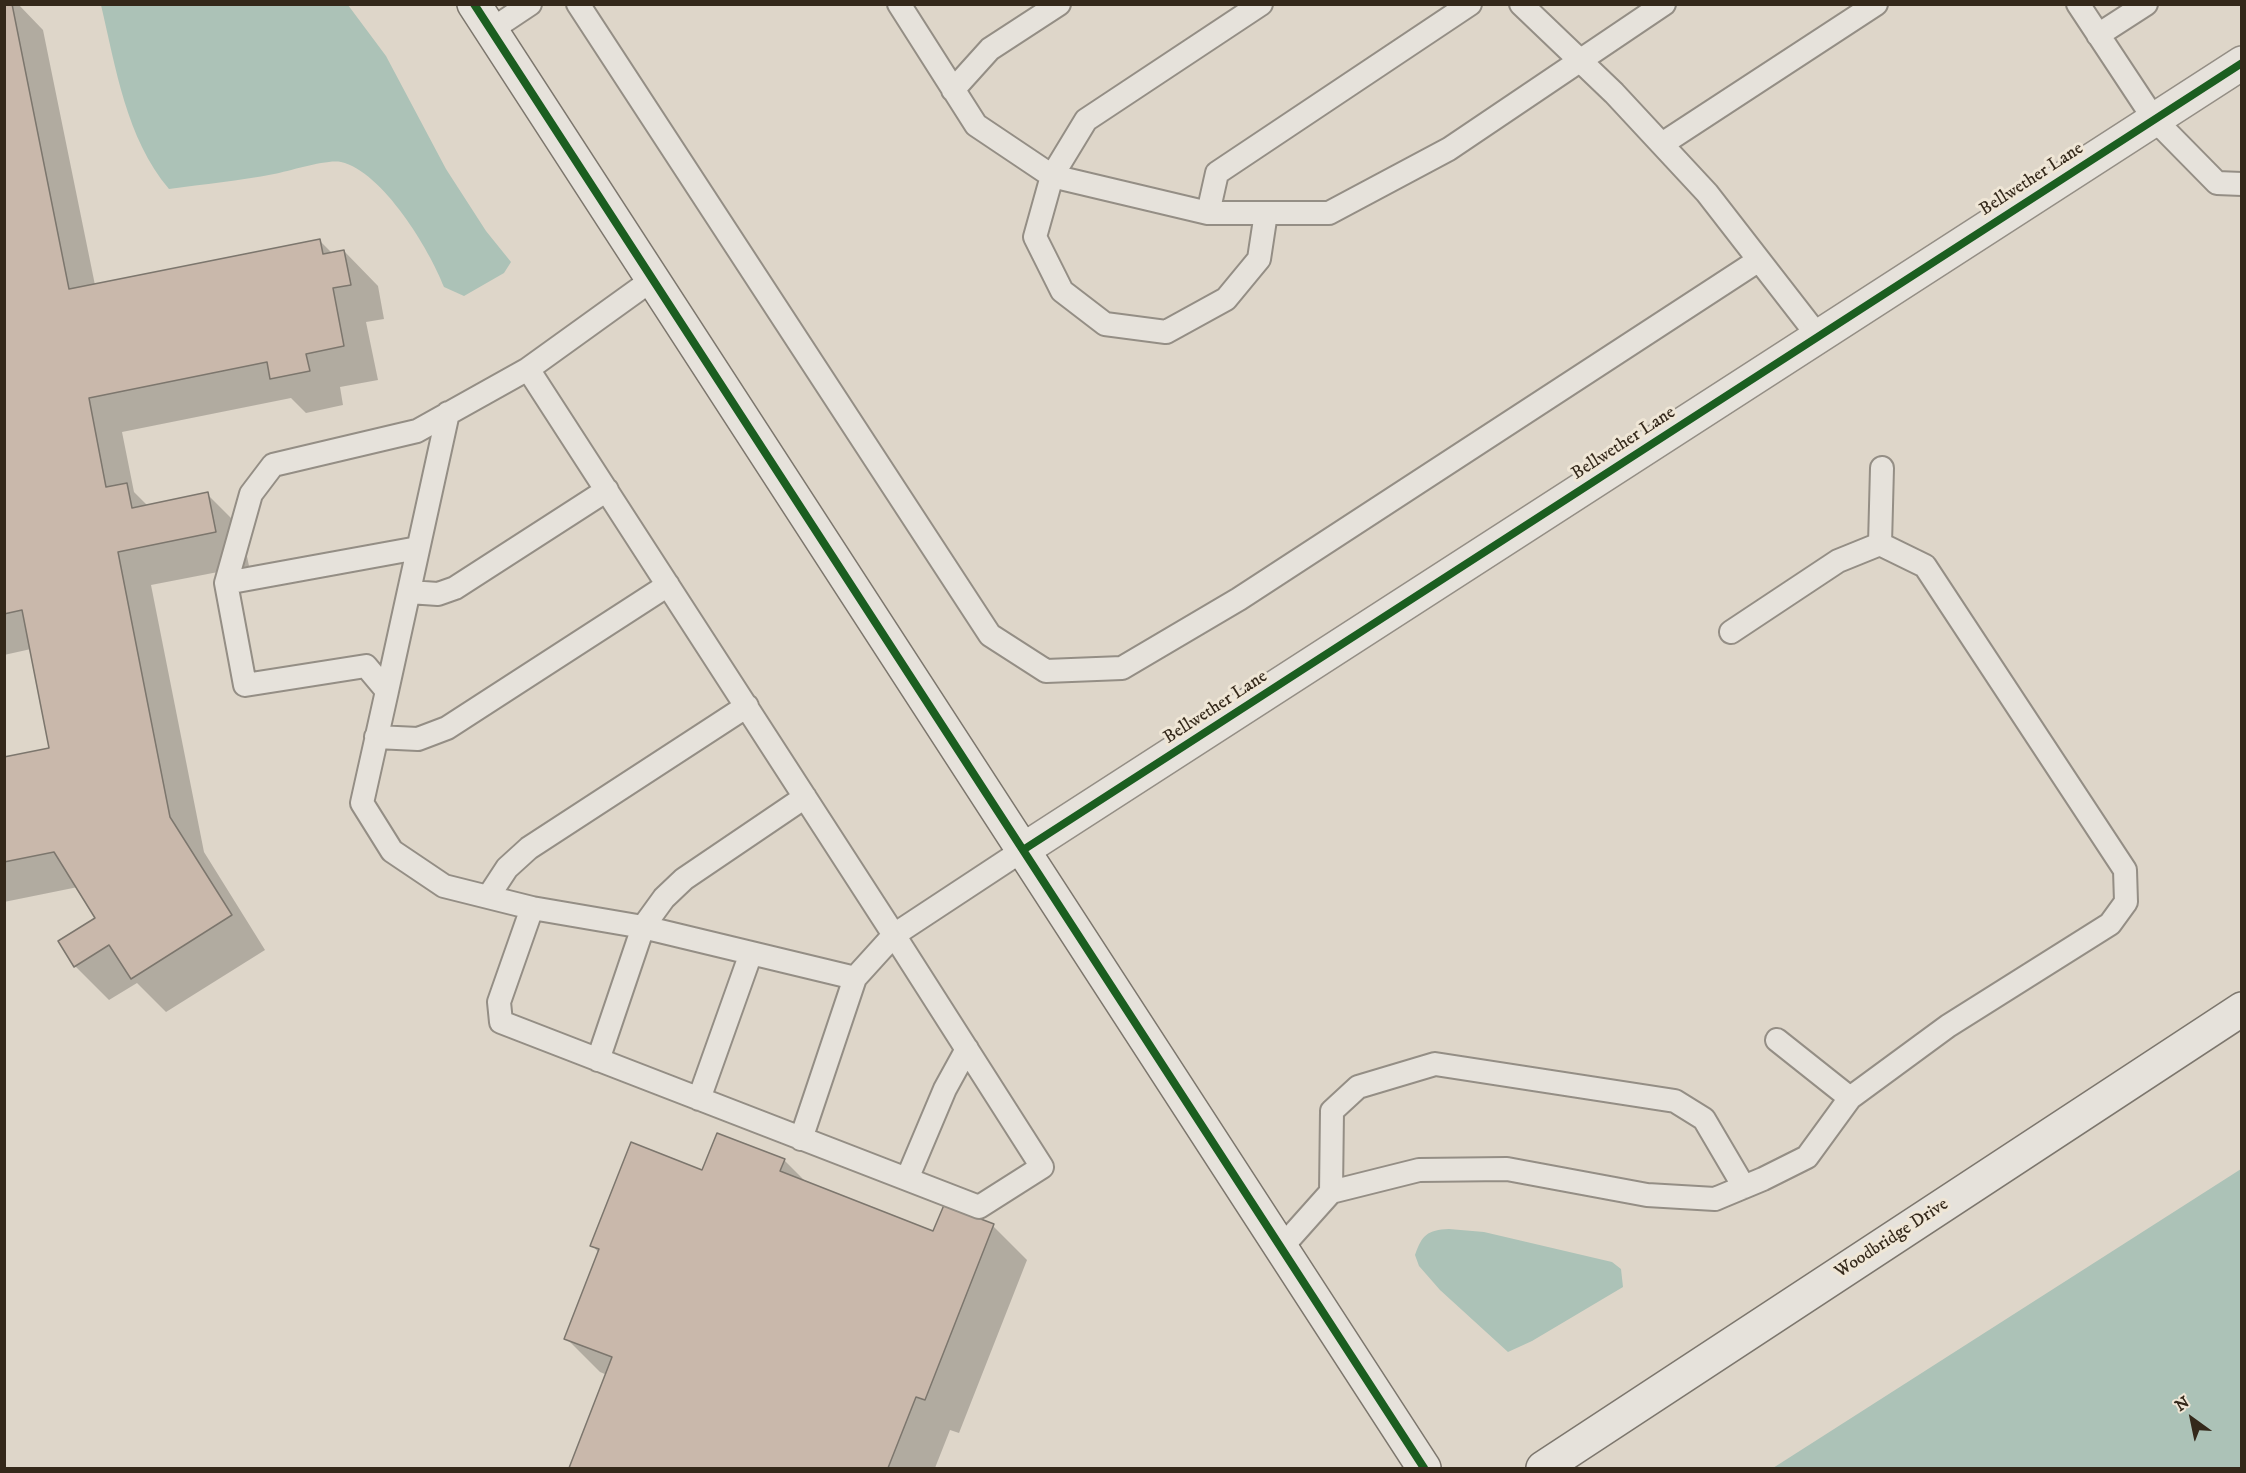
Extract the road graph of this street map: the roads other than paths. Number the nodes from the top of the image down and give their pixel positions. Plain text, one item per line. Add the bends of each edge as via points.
1 (530, 4) edge
2 (578, 4) edge
3 (899, 4) edge
4 (1059, 4) edge
5 (1261, 4) edge
6 (1470, 4) edge
7 (1521, 4) edge
8 (1665, 4) edge
9 (1876, 4) edge
10 (2078, 4) edge
11 (2146, 4) edge
12 (483, 17) edge
13 (2098, 35) junction
14 (1580, 60) junction
15 (2241, 63) edge
16 (953, 90) junction
17 (2154, 119) junction
18 (1662, 144) junction
19 (1052, 176) junction
20 (2241, 184) edge
21 (1208, 213) junction
22 (1266, 213) junction
23 (1759, 260) junction
24 (653, 279) junction
25 (1818, 336) junction
26 (528, 369) junction
27 (448, 413) junction
28 (1882, 468) dead end
29 (607, 490) junction
30 (1880, 544) junction
31 (418, 548) junction
32 (226, 583) junction
33 (668, 585) junction
34 (409, 592) junction
35 (1731, 632) dead end
36 (387, 691) junction
37 (747, 706) junction
38 (376, 737) junction
39 (805, 797) junction
40 (1023, 850) junction
41 (488, 897) junction
42 (532, 908) junction
43 (643, 927) junction
44 (894, 935) junction
45 (751, 953) junction
46 (855, 978) junction
47 (2241, 1009) edge
48 (1777, 1040) dead end
49 (967, 1049) junction
50 (598, 1060) junction
51 (1850, 1098) junction
52 (699, 1099) junction
53 (801, 1138) junction
54 (907, 1179) junction
55 (1744, 1186) junction
56 (1331, 1192) junction
57 (1281, 1248) junction
58 (1424, 1468) edge
59 (1543, 1468) edge

1 - 12 lane
2 - 23 lane via 990,635 1046,671 1122,668 1239,599
3 - 16 lane
4 - 16 lane via 990,49
5 - 19 lane via 1086,120
6 - 21 lane via 1217,173
7 - 14 lane
8 - 14 lane
9 - 18 lane
10 - 13 lane
11 - 13 lane
12 - 24 street
13 - 17 lane
14 - 18 lane
14 - 22 lane via 1449,149 1329,213
15 - 17 street, Bellwether Lane
16 - 19 lane via 976,125
17 - 20 lane via 2217,183
17 - 25 street, Bellwether Lane
18 - 23 lane via 1707,193
19 - 21 lane
19 - 22 lane via 1035,237 1062,291 1105,324 1166,332 1226,299 1259,259
21 - 22 lane
23 - 25 lane
24 - 26 lane
24 - 40 street
25 - 40 street, Bellwether Lane
26 - 27 lane
26 - 29 lane
27 - 31 lane
27 - 32 lane via 417,431 273,465 250,494
28 - 30 lane
29 - 33 lane
29 - 34 lane via 455,588 438,594
30 - 35 lane via 1838,561
30 - 51 lane via 1925,566 2126,870 2126,902 2110,924 1948,1026
31 - 32 lane
31 - 34 lane
32 - 36 lane via 245,685 366,666
33 - 37 lane
33 - 38 lane via 447,728 418,739
34 - 36 lane
36 - 38 lane
37 - 39 lane
37 - 41 lane via 529,848 507,868
38 - 41 lane via 362,802 392,850 444,886
39 - 43 lane via 684,879
39 - 44 lane
40 - 44 lane
40 - 57 street
41 - 42 lane
42 - 43 lane
42 - 50 lane via 499,1002 501,1022
43 - 45 lane
43 - 50 lane
44 - 46 lane
44 - 49 lane
45 - 46 lane
45 - 52 lane
46 - 53 lane
47 - 59 street, Woodbridge Drive
48 - 51 lane
49 - 54 lane via 945,1089
49 - 54 lane via 1042,1167 979,1207
50 - 52 lane
51 - 55 lane via 1807,1157
52 - 53 lane
53 - 54 lane
55 - 56 lane via 1715,1199 1647,1195 1507,1169 1419,1170
55 - 56 lane via 1704,1119 1675,1101 1435,1064 1358,1087 1332,1111
56 - 57 lane
57 - 58 street

